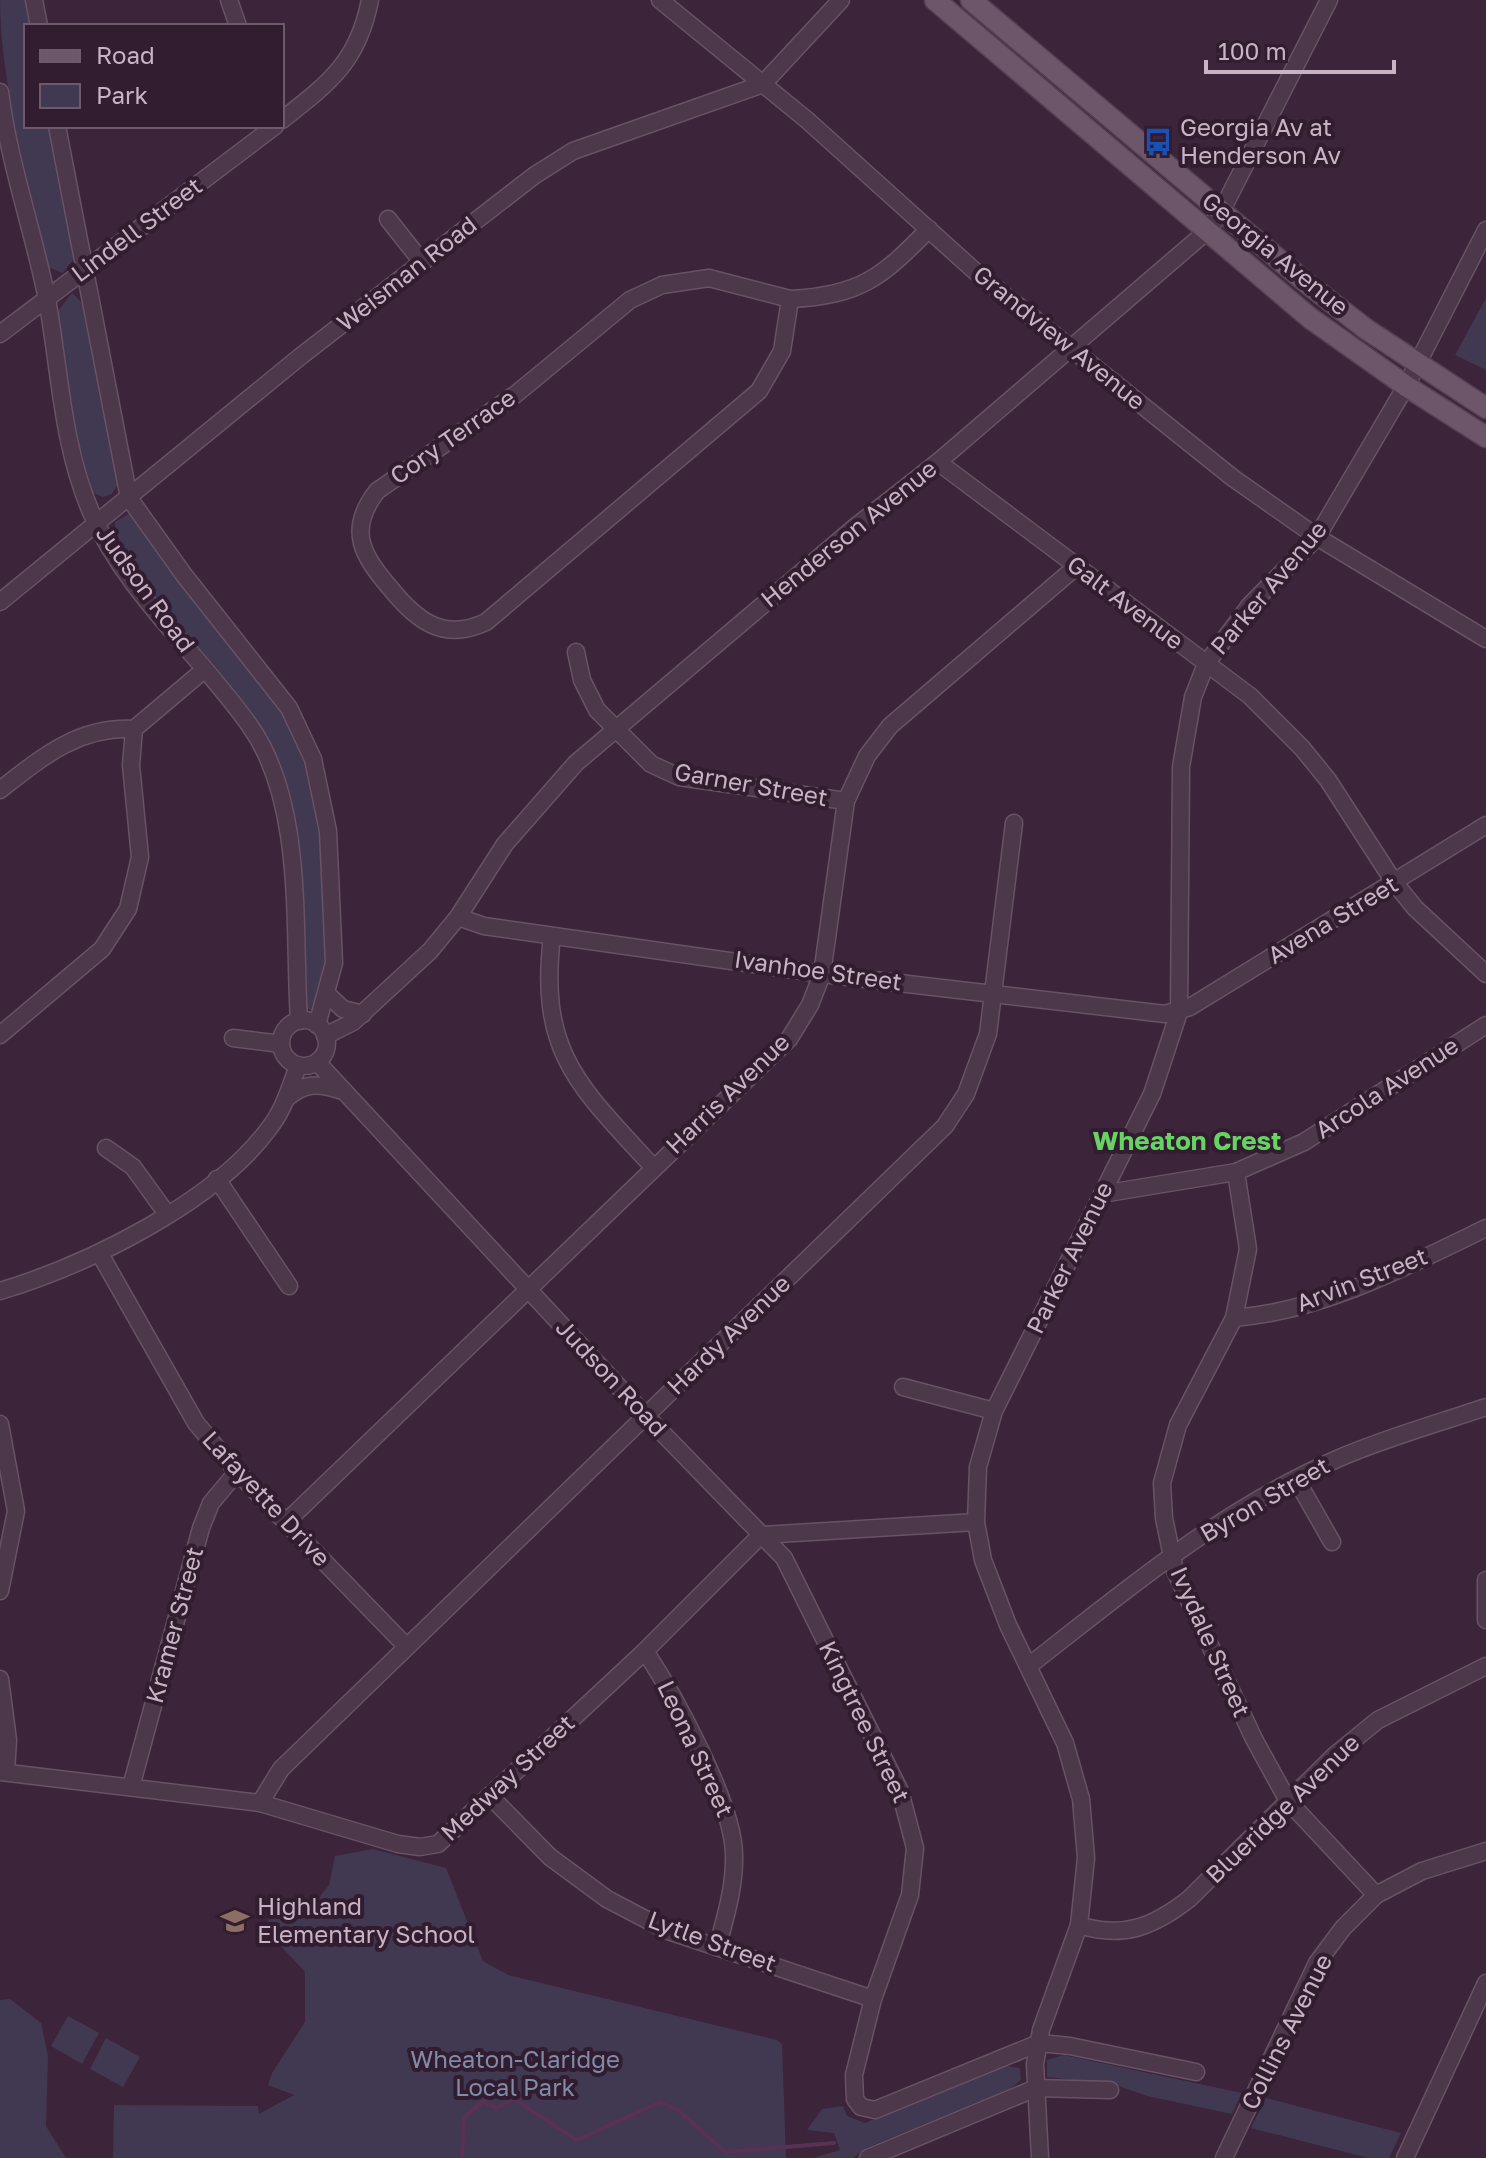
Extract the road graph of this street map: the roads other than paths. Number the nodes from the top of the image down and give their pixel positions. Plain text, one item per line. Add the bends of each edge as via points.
1 (34, 0) edge
2 (229, 0) edge
3 (370, 0) edge
4 (660, 0) edge
5 (841, 0) edge
6 (935, 0) edge
7 (971, 0) edge
8 (1329, 0) edge
9 (39, 24) edge
10 (237, 24) edge
11 (763, 84) junction
12 (0, 92) edge
13 (1, 114) edge
14 (284, 118) edge
15 (57, 128) edge
16 (272, 128) edge
17 (1221, 212) junction
18 (388, 219) dead end
19 (929, 229) junction
20 (1486, 230) edge
21 (1206, 232) junction
22 (422, 262) junction
23 (86, 269) junction
24 (47, 299) junction
25 (790, 299) junction
26 (0, 334) edge
27 (1070, 349) junction
28 (1418, 364) junction
29 (1406, 386) junction
30 (1486, 408) edge
31 (1486, 437) edge
32 (938, 462) junction
33 (129, 498) junction
34 (97, 524) junction
35 (1317, 537) junction
36 (1077, 566) junction
37 (0, 602) edge
38 (1486, 639) edge
39 (576, 652) dead end
40 (1206, 664) junction
41 (204, 670) junction
42 (134, 729) junction
43 (615, 729) junction
44 (0, 790) edge
45 (846, 801) junction
46 (1014, 823) dead end
47 (1486, 825) edge
48 (1394, 882) junction
49 (458, 917) junction
50 (552, 936) junction
51 (822, 974) junction
52 (1486, 974) edge
53 (995, 993) junction
54 (328, 995) junction
55 (1179, 1012) junction
56 (363, 1014) junction
57 (299, 1021) junction
58 (1486, 1025) edge
59 (321, 1030) junction
60 (0, 1035) edge
61 (233, 1038) dead end
62 (281, 1044) junction
63 (317, 1062) junction
64 (298, 1066) junction
65 (342, 1091) junction
66 (286, 1099) junction
67 (106, 1148) dead end
68 (653, 1167) junction
69 (1236, 1172) junction
70 (217, 1179) junction
71 (1102, 1194) junction
72 (167, 1214) junction
73 (1486, 1228) edge
74 (100, 1254) junction
75 (289, 1286) dead end
76 (527, 1289) junction
77 (0, 1291) edge
78 (1234, 1318) junction
79 (903, 1387) dead end
80 (1486, 1407) edge
81 (994, 1411) junction
82 (645, 1415) junction
83 (0, 1424) edge
84 (237, 1472) junction
85 (1296, 1479) junction
86 (286, 1522) junction
87 (976, 1522) junction
88 (761, 1535) junction
89 (1332, 1542) dead end
90 (1172, 1554) junction
91 (1486, 1580) edge
92 (0, 1591) edge
93 (1486, 1620) edge
94 (406, 1646) junction
95 (645, 1651) junction
96 (1030, 1665) junction
97 (1486, 1666) edge
98 (0, 1679) edge
99 (3, 1772) edge
100 (131, 1787) junction
101 (492, 1798) junction
102 (1288, 1801) junction
103 (260, 1803) junction
104 (1486, 1851) edge
105 (1376, 1895) junction
106 (1079, 1925) junction
107 (718, 1945) junction
108 (1486, 1983) edge
109 (873, 1999) junction
110 (1039, 2043) junction
111 (1196, 2072) dead end
112 (1036, 2088) junction
113 (1110, 2090) dead end
114 (868, 2158) edge
115 (1040, 2158) edge
116 (1224, 2158) edge
117 (1405, 2158) edge

1 - 9 street
2 - 10 street
3 - 14 street via 347,63
4 - 11 street, Grandview Avenue
5 - 11 street, Weisman Road
6 - 21 main road, Georgia Avenue
7 - 17 main road, Georgia Avenue
8 - 17 street, Henderson Avenue
11 - 19 street, Grandview Avenue
11 - 22 street, Weisman Road via 573,151
12 - 13 street, Judson Road
13 - 24 street, Judson Road
15 - 23 street, Judson Road
16 - 23 street, Lindell Street
17 - 21 street, Henderson Avenue
17 - 28 main road, Georgia Avenue via 1309,285
18 - 22 street
19 - 25 street, Cory Terrace via 868,284 834,296
19 - 27 street, Grandview Avenue
20 - 28 street, Parker Avenue
21 - 27 street, Henderson Avenue
21 - 29 main road, Georgia Avenue via 1310,318
22 - 33 street, Weisman Road
23 - 24 street, Lindell Street
23 - 33 street, Judson Road
24 - 26 street, Lindell Street
24 - 34 street, Judson Road via 69,444
25 - 25 street, Cory Terrace via 709,278 662,285 630,300 516,394 377,491 361,526 364,557 426,624 452,631 486,622 759,391 782,351
27 - 32 street, Henderson Avenue
27 - 35 street, Grandview Avenue
28 - 29 street, Parker Avenue
28 - 30 main road, Georgia Avenue
29 - 31 main road, Georgia Avenue
29 - 35 street, Parker Avenue
32 - 36 street, Galt Avenue
32 - 43 street, Henderson Avenue
33 - 34 street, Weisman Road
33 - 54 street, Judson Road via 265,674 308,746 328,831 334,963
34 - 37 street, Weisman Road
34 - 41 street, Judson Road
35 - 38 street, Grandview Avenue
35 - 40 street, Parker Avenue via 1250,605
36 - 40 street, Galt Avenue
36 - 45 street, Harris Avenue via 890,726 867,756
39 - 43 street, Garner Street via 592,702
40 - 48 street, Galt Avenue via 1250,696 1302,748
40 - 55 street, Parker Avenue via 1193,697 1181,767
41 - 42 street
41 - 57 street, Judson Road via 251,727 284,809
42 - 44 street via 113,728 57,746
42 - 60 street via 131,765 140,857 128,909 102,949
43 - 45 street, Garner Street via 651,764 679,777
43 - 49 street, Henderson Avenue via 540,801
45 - 51 street, Harris Avenue
46 - 53 street, Hardy Avenue
47 - 48 street, Avena Street
48 - 52 street, Galt Avenue
48 - 55 street, Avena Street
49 - 50 street, Ivanhoe Street
49 - 56 street, Henderson Avenue
50 - 51 street, Ivanhoe Street
50 - 68 street via 549,1006 555,1037 589,1097
51 - 53 street, Ivanhoe Street
51 - 68 street, Harris Avenue via 789,1039
53 - 55 street, Ivanhoe Street
53 - 82 street, Hardy Avenue via 980,1060 945,1126
54 - 56 street via 343,1009
54 - 59 street, Judson Road
55 - 71 street, Parker Avenue via 1152,1094
56 - 59 street, Henderson Avenue
57 - 59 street
57 - 62 street via 285,1030
58 - 69 street, Arcola Avenue via 1304,1142
59 - 63 street via 325,1051
61 - 62 street
62 - 64 street via 286,1058
63 - 64 street
63 - 65 street, Judson Road
64 - 66 street
65 - 66 street via 311,1085
65 - 76 street, Judson Road
66 - 70 street via 260,1140
67 - 72 street via 133,1167
68 - 76 street, Harris Avenue
69 - 71 street, Arcola Avenue
69 - 78 street, Ivydale Street via 1248,1249
70 - 72 street
70 - 75 street
71 - 81 street, Parker Avenue
72 - 74 street
73 - 78 street, Arvin Street via 1347,1289 1267,1315
74 - 77 street
74 - 84 street, Lafayette Drive via 196,1423
76 - 82 street, Judson Road
76 - 86 street, Harris Avenue
78 - 90 street, Ivydale Street via 1178,1425 1162,1483
79 - 81 street
80 - 85 street, Byron Street via 1337,1459
81 - 87 street, Parker Avenue via 978,1467
82 - 88 street, Judson Road
82 - 94 street, Hardy Avenue
83 - 92 street via 16,1511
84 - 86 street, Lafayette Drive
84 - 100 street, Kramer Street via 211,1503 201,1528
85 - 89 street
85 - 90 street, Byron Street
86 - 94 street, Lafayette Drive
87 - 88 street
87 - 96 street, Parker Avenue via 993,1590
88 - 95 street, Medway Street
88 - 109 street, Kingtree Street via 784,1558 900,1791 911,1825 915,1848 910,1895
90 - 96 street, Byron Street
90 - 102 street, Ivydale Street via 1175,1571
91 - 93 street
94 - 103 street, Hardy Avenue via 281,1769
95 - 101 street, Medway Street
95 - 107 street, Leona Street via 673,1694 730,1823 731,1893
96 - 106 street, Parker Avenue via 1065,1743 1081,1799 1086,1858
97 - 102 street, Blueridge Avenue via 1378,1720
98 - 99 street via 8,1740
99 - 100 street, Medway Street
100 - 103 street, Medway Street
101 - 103 street, Medway Street via 446,1839 420,1847
101 - 107 street, Lytle Street via 550,1857 607,1899 668,1931
102 - 105 street, Ivydale Street
102 - 106 street, Blueridge Avenue via 1164,1918 1122,1933
104 - 105 street, Collins Avenue via 1422,1871
105 - 116 street, Collins Avenue via 1317,1963
106 - 110 street, Parker Avenue
107 - 109 street, Lytle Street
108 - 117 street
109 - 110 street, Kingtree Street via 854,2075 855,2099 861,2107 875,2110
110 - 111 street
110 - 112 street, Parker Avenue
112 - 113 street
112 - 114 street
112 - 115 street, Parker Avenue

